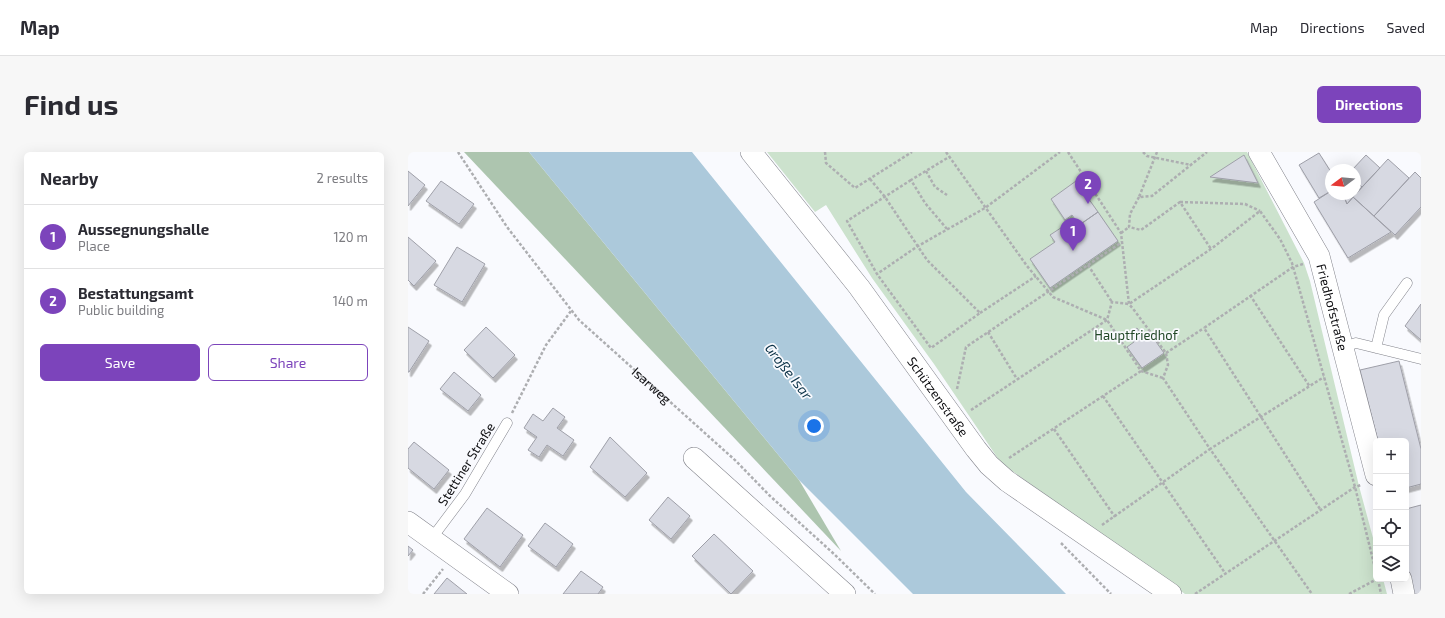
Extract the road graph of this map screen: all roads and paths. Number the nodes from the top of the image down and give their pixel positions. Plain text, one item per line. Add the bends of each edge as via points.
1 (458, 152) edge
2 (751, 152) edge
3 (825, 152) edge
4 (912, 152) edge
5 (946, 152) edge
6 (1060, 152) edge
7 (1068, 152) edge
8 (1143, 152) edge
9 (1157, 152) edge
10 (1207, 152) edge
11 (1259, 152) edge
12 (949, 157) junction
13 (1154, 158) junction
14 (1192, 165) junction
15 (926, 171) junction
16 (870, 179) junction
17 (911, 180) junction
18 (946, 195) dead end
19 (885, 197) junction
20 (1139, 197) junction
21 (1180, 202) junction
22 (985, 208) junction
23 (1260, 211) junction
24 (1129, 227) junction
25 (947, 228) junction
26 (1121, 233) junction
27 (1122, 242) junction
28 (918, 246) junction
29 (1211, 249) junction
30 (1319, 256) junction
31 (1088, 266) junction
32 (1293, 267) junction
33 (877, 274) junction
34 (1036, 276) junction
35 (1407, 283) dead end
36 (1049, 292) junction
37 (1250, 295) junction
38 (1112, 302) junction
39 (1129, 304) junction
40 (571, 311) junction
41 (980, 313) junction
42 (1107, 320) junction
43 (1204, 328) junction
44 (988, 332) junction
45 (1343, 347) junction
46 (1376, 348) junction
47 (1166, 353) junction
48 (1421, 359) edge
49 (1141, 371) junction
50 (1324, 377) junction
51 (1163, 378) junction
52 (1017, 379) junction
53 (1310, 387) junction
54 (960, 394) dead end
55 (1103, 396) junction
56 (967, 404) dead end
57 (970, 410) junction
58 (974, 416) dead end
59 (1262, 418) junction
60 (507, 423) joint
61 (1054, 429) junction
62 (1210, 449) junction
63 (694, 458) dead end
64 (1005, 461) dead end
65 (1370, 478) edge
66 (1164, 483) junction
67 (1355, 487) junction
68 (1320, 509) junction
69 (1115, 517) junction
70 (408, 522) edge
71 (1096, 528) dead end
72 (432, 538) junction
73 (1274, 540) junction
74 (454, 555) junction
75 (1373, 560) edge
76 (1224, 573) junction
77 (1373, 581) edge
78 (1378, 582) edge
79 (1402, 582) edge
80 (423, 594) edge
81 (508, 594) edge
82 (845, 594) edge
83 (875, 594) edge
84 (1172, 594) edge
85 (1195, 594) edge
86 (1312, 594) edge
87 (1349, 594) edge
88 (1381, 594) edge
89 (1404, 594) edge

1 - 40 path, Isarweg via 507,226
2 - 84 street, Schützenstraße via 859,287 989,465 1007,481
3 - 16 path via 826,164 855,188
4 - 16 path
5 - 12 path
6 - 22 path
7 - 26 path
8 - 13 path via 1146,156
9 - 13 path
10 - 14 path
11 - 30 street, Friedhofstraße
12 - 15 path
12 - 22 path
13 - 14 path
13 - 20 path
14 - 20 path via 1152,196
15 - 17 path
15 - 18 path via 935,187
16 - 19 path
17 - 19 path
17 - 25 path via 925,203
19 - 28 path
19 - 33 path via 847,221
20 - 24 path via 1130,214
21 - 23 path via 1245,204
21 - 24 path via 1140,230
21 - 29 path
22 - 25 path
22 - 34 path
23 - 29 path
23 - 32 path via 1280,239
24 - 26 path
25 - 28 path
26 - 27 path
27 - 31 path
27 - 39 path
28 - 33 path
28 - 41 path via 927,260
29 - 39 path
30 - 32 path
30 - 45 street, Friedhofstraße
31 - 36 path
31 - 38 path
32 - 37 path
32 - 50 path
33 - 41 path via 931,348
34 - 36 path
34 - 41 path
35 - 46 lane via 1384,315
36 - 42 path via 1053,297
36 - 44 path
37 - 43 path
37 - 53 path
38 - 39 path
38 - 42 path
39 - 47 path
40 - 60 path via 546,345
40 - 83 path, Isarweg via 736,461
42 - 49 path
42 - 52 path
43 - 47 path
43 - 59 path
44 - 52 path
44 - 54 path via 966,347 956,388
45 - 46 lane via 1356,343
45 - 65 street, Friedhofstraße
46 - 48 lane
47 - 51 path via 1168,365
49 - 51 path
49 - 55 path
50 - 53 path
50 - 67 path
51 - 62 path
52 - 57 path
53 - 59 path
55 - 61 path
55 - 66 path
56 - 57 path
57 - 58 path
59 - 62 path
59 - 68 path
60 - 72 lane, Stettiner Straße via 466,494
61 - 64 path
61 - 69 path
62 - 66 path
62 - 73 path
63 - 82 street
65 - 67 path
66 - 69 path
66 - 76 path
67 - 68 path
67 - 75 path
68 - 73 path
69 - 71 path
70 - 72 street
72 - 74 street
73 - 76 path
73 - 86 path
74 - 80 path
74 - 81 street
76 - 85 path
77 - 87 path
78 - 88 path
79 - 89 street

